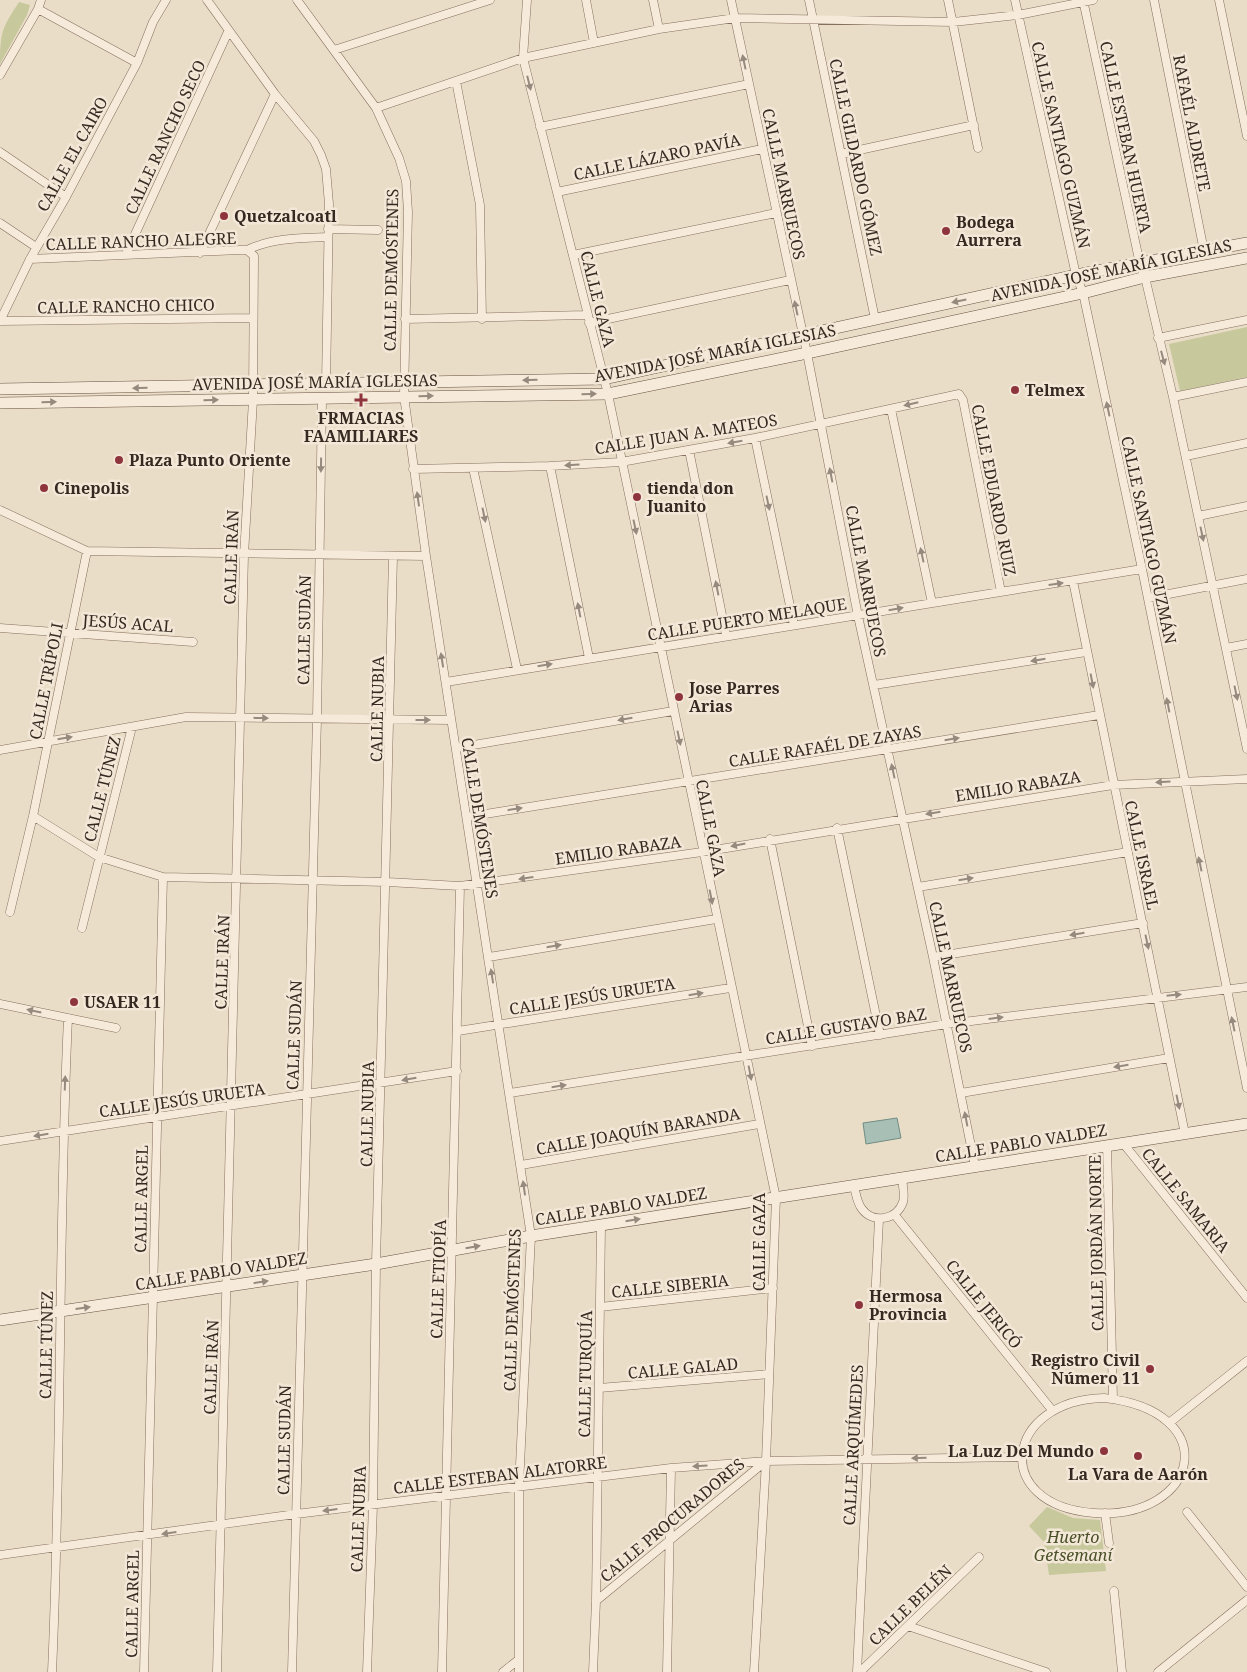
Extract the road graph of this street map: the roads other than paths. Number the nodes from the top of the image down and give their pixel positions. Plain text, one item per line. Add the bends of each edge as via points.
1 (41, 0) edge
2 (166, 0) edge
3 (207, 0) edge
4 (297, 0) edge
5 (490, 0) edge
6 (527, 0) edge
7 (586, 0) edge
8 (653, 0) edge
9 (731, 0) edge
10 (809, 0) edge
11 (948, 0) edge
12 (1015, 0) edge
13 (1093, 0) edge
14 (1154, 0) edge
15 (1219, 0) edge
16 (1083, 1) edge
17 (38, 9) junction
18 (1018, 15) junction
19 (735, 18) junction
20 (813, 20) junction
21 (953, 22) junction
22 (659, 28) junction
23 (228, 32) junction
24 (594, 43) junction
25 (334, 50) junction
26 (523, 58) junction
27 (137, 63) junction
28 (0, 75) edge
29 (456, 81) junction
30 (749, 84) junction
31 (275, 94) junction
32 (376, 108) junction
33 (974, 126) junction
34 (540, 127) junction
35 (1247, 136) edge
36 (978, 148) dead end
37 (762, 149) junction
38 (0, 152) edge
39 (841, 154) junction
40 (557, 192) junction
41 (66, 197) junction
42 (776, 213) junction
43 (0, 223) edge
44 (378, 230) dead end
45 (328, 233) junction
46 (1247, 243) edge
47 (36, 248) junction
48 (249, 251) junction
49 (1204, 251) junction
50 (200, 252) junction
51 (126, 254) junction
52 (573, 255) junction
53 (1247, 258) edge
54 (30, 259) junction
55 (1140, 264) junction
56 (1076, 275) junction
57 (1145, 277) junction
58 (790, 280) junction
59 (1083, 292) junction
60 (253, 318) junction
61 (405, 319) junction
62 (482, 319) junction
63 (588, 319) junction
64 (875, 320) junction
65 (1247, 320) edge
66 (0, 321) edge
67 (802, 336) junction
68 (1158, 338) junction
69 (806, 353) junction
70 (604, 379) junction
71 (403, 382) junction
72 (1247, 382) edge
73 (326, 385) junction
74 (252, 386) junction
75 (73, 388) junction
76 (0, 390) edge
77 (608, 394) junction
78 (959, 394) joint
79 (404, 396) junction
80 (1173, 397) junction
81 (322, 399) junction
82 (252, 400) junction
83 (74, 402) junction
84 (0, 403) edge
85 (891, 409) junction
86 (821, 424) junction
87 (755, 438) junction
88 (1247, 443) edge
89 (689, 450) junction
90 (1186, 456) junction
91 (621, 462) junction
92 (550, 466) junction
93 (413, 468) junction
94 (473, 468) junction
95 (1247, 506) edge
96 (0, 510) edge
97 (1198, 516) junction
98 (87, 551) junction
99 (244, 555) junction
100 (319, 555) junction
101 (393, 556) junction
102 (426, 556) junction
103 (1142, 569) junction
104 (1247, 579) edge
105 (1073, 581) junction
106 (1213, 586) junction
107 (1001, 592) junction
108 (1148, 598) junction
109 (932, 603) junction
110 (858, 616) junction
111 (794, 625) junction
112 (0, 628) edge
113 (69, 633) junction
114 (726, 636) junction
115 (193, 642) dead end
116 (1247, 644) edge
117 (660, 646) junction
118 (1226, 648) junction
119 (1086, 652) junction
120 (589, 658) junction
121 (517, 669) junction
122 (446, 682) junction
123 (874, 685) junction
124 (673, 711) junction
125 (1099, 715) junction
126 (1244, 716) edge
127 (240, 717) junction
128 (317, 719) junction
129 (391, 720) junction
130 (451, 720) junction
131 (132, 728) junction
132 (49, 741) junction
133 (456, 748) junction
134 (1247, 749) edge
135 (0, 750) edge
136 (888, 750) junction
137 (1247, 779) edge
138 (1183, 780) junction
139 (688, 781) junction
140 (1113, 785) junction
141 (33, 816) junction
142 (467, 817) junction
143 (903, 818) junction
144 (836, 828) junction
145 (770, 839) junction
146 (702, 852) junction
147 (1128, 852) junction
148 (99, 857) junction
149 (163, 877) junction
150 (238, 879) junction
151 (313, 880) junction
152 (387, 882) junction
153 (476, 885) junction
154 (460, 886) junction
155 (918, 887) junction
156 (10, 912) dead end
157 (716, 919) junction
158 (1143, 923) junction
159 (82, 928) dead end
160 (489, 957) junction
161 (933, 957) junction
162 (1247, 987) edge
163 (730, 988) junction
164 (1226, 989) junction
165 (1158, 997) junction
166 (0, 1004) edge
167 (68, 1018) junction
168 (499, 1024) junction
169 (947, 1024) junction
170 (116, 1028) dead end
171 (458, 1031) junction
172 (880, 1035) junction
173 (812, 1046) junction
174 (746, 1056) junction
175 (1169, 1058) junction
176 (458, 1071) junction
177 (381, 1084) junction
178 (1247, 1088) edge
179 (961, 1092) junction
180 (510, 1093) junction
181 (306, 1095) junction
182 (231, 1106) junction
183 (156, 1117) junction
184 (760, 1124) junction
185 (1247, 1124) edge
186 (63, 1131) junction
187 (1184, 1134) junction
188 (0, 1141) edge
189 (1123, 1143) junction
190 (1107, 1145) junction
191 (521, 1166) junction
192 (975, 1166) junction
193 (902, 1179) junction
194 (854, 1186) junction
195 (776, 1198) junction
196 (894, 1214) junction
197 (879, 1219) junction
198 (601, 1226) junction
199 (531, 1236) junction
200 (452, 1250) junction
201 (376, 1264) junction
202 (302, 1275) junction
203 (227, 1287) junction
204 (773, 1288) junction
205 (152, 1298) junction
206 (1247, 1298) edge
207 (600, 1307) junction
208 (60, 1311) junction
209 (0, 1320) edge
210 (1247, 1361) edge
211 (769, 1374) junction
212 (599, 1388) junction
213 (1113, 1399) junction
214 (1052, 1410) junction
215 (1169, 1423) junction
216 (1021, 1457) junction
217 (866, 1459) junction
218 (766, 1461) junction
219 (670, 1468) junction
220 (598, 1477) junction
221 (520, 1486) junction
222 (446, 1496) junction
223 (373, 1505) junction
224 (1187, 1512) dead end
225 (1105, 1513) junction
226 (296, 1514) junction
227 (221, 1526) junction
228 (148, 1536) junction
229 (669, 1540) junction
230 (1109, 1543) dead end
231 (58, 1548) junction
232 (0, 1555) edge
233 (979, 1557) dead end
234 (1247, 1587) edge
235 (1114, 1591) dead end
236 (1247, 1600) edge
237 (596, 1601) junction
238 (908, 1626) junction
239 (518, 1660) junction
240 (52, 1672) edge
241 (144, 1672) edge
242 (217, 1672) edge
243 (292, 1672) edge
244 (367, 1672) edge
245 (442, 1672) edge
246 (503, 1672) edge
247 (519, 1672) edge
248 (593, 1672) edge
249 (667, 1672) edge
250 (754, 1672) edge
251 (858, 1672) edge
252 (1046, 1672) edge
253 (1122, 1672) edge
254 (1158, 1672) edge

1 - 17 street
2 - 27 street, CALLE EL CAIRO via 153,22
3 - 23 street
4 - 25 street, CALLE DEMÓSTENES
5 - 25 street
6 - 26 street, CALLE GAZA
7 - 24 street
8 - 22 street
9 - 19 street, CALLE MARRUECOS
10 - 20 street, CALLE GILDARDO GÓMEZ
11 - 21 street
12 - 18 street, CALLE SANTIAGO GUZMÁN
13 - 16 street
14 - 49 street, RAFAÉL ALDRETE
15 - 35 street
16 - 18 street
16 - 55 street, CALLE ESTEBAN HUERTA
17 - 27 street
17 - 28 street
18 - 21 street
18 - 56 street, CALLE SANTIAGO GUZMÁN
19 - 20 street
19 - 22 street
30 -> 19 street, CALLE MARRUECOS
20 - 21 street
20 - 39 street, CALLE GILDARDO GÓMEZ
21 - 33 street
22 - 24 street
23 - 31 street
23 - 51 street, CALLE RANCHO SECO
24 - 26 street
25 - 32 street, CALLE DEMÓSTENES
26 - 29 street
26 -> 34 street, CALLE GAZA
27 - 41 street, CALLE EL CAIRO
29 - 32 street
29 - 62 street via 480,205
30 - 34 street
30 - 37 street, CALLE MARRUECOS
31 - 45 street via 309,134 321,155 328,187
31 - 50 street
32 - 61 street, CALLE DEMÓSTENES via 406,181
33 - 36 street
33 - 39 street
34 - 40 street, CALLE GAZA
37 - 40 street, CALLE LÁZARO PAVÍA
37 - 42 street, CALLE MARRUECOS
38 - 41 street
39 - 64 street, CALLE GILDARDO GÓMEZ
40 - 52 street, CALLE GAZA
41 - 47 street, CALLE EL CAIRO
42 - 52 street
42 - 58 street, CALLE MARRUECOS
43 - 47 street, CALLE RANCHO ALEGRE
44 - 45 street, CALLE RANCHO ALEGRE
45 - 48 street, CALLE RANCHO ALEGRE via 259,244
45 - 73 street
46 - 49 main road, AVENIDA JOSÉ MARÍA IGLESIAS
47 - 54 street, CALLE EL CAIRO
48 - 50 street, CALLE RANCHO ALEGRE
48 - 60 street, CALLE IRÁN via 254,259
49 - 55 main road, AVENIDA JOSÉ MARÍA IGLESIAS
50 - 51 street, CALLE RANCHO ALEGRE
51 - 54 street, CALLE RANCHO ALEGRE
52 - 63 street, CALLE GAZA
53 - 57 main road, AVENIDA JOSÉ MARÍA IGLESIAS
54 - 66 street, CALLE EL CAIRO
55 - 56 main road, AVENIDA JOSÉ MARÍA IGLESIAS
55 - 57 street, CALLE ESTEBAN HUERTA
56 - 59 street, CALLE SANTIAGO GUZMÁN
56 -> 64 main road, AVENIDA JOSÉ MARÍA IGLESIAS
57 - 59 main road, AVENIDA JOSÉ MARÍA IGLESIAS
57 - 68 street, CALLE ESTEBAN HUERTA
58 - 63 street
67 -> 58 street, CALLE MARRUECOS
59 - 69 main road, AVENIDA JOSÉ MARÍA IGLESIAS
103 -> 59 street, CALLE SANTIAGO GUZMÁN
60 - 66 street, CALLE RANCHO CHICO
60 - 74 street, CALLE IRÁN
61 - 62 street
61 - 71 street, CALLE DEMÓSTENES
62 - 63 street
63 - 70 street, CALLE GAZA
64 - 67 main road, AVENIDA JOSÉ MARÍA IGLESIAS
65 - 68 street
67 - 69 street, CALLE MARRUECOS
67 - 70 main road, AVENIDA JOSÉ MARÍA IGLESIAS
68 -> 80 street, CALLE ESTEBAN HUERTA
69 - 77 main road, AVENIDA JOSÉ MARÍA IGLESIAS
69 - 86 street, CALLE MARRUECOS
70 -> 71 main road, AVENIDA JOSÉ MARÍA IGLESIAS
70 - 77 street, CALLE GAZA
71 - 73 main road, AVENIDA JOSÉ MARÍA IGLESIAS
71 - 79 street, CALLE DEMÓSTENES
72 - 80 street
73 - 74 main road, AVENIDA JOSÉ MARÍA IGLESIAS
74 -> 75 main road, AVENIDA JOSÉ MARÍA IGLESIAS
74 - 82 street, CALLE IRÁN
75 - 76 main road, AVENIDA JOSÉ MARÍA IGLESIAS
75 - 83 main road
79 -> 77 main road, AVENIDA JOSÉ MARÍA IGLESIAS
77 - 91 street, CALLE GAZA
78 -> 85 street, CALLE JUAN A. MATEOS
78 - 107 street, CALLE EDUARDO RUIZ
79 - 81 main road, AVENIDA JOSÉ MARÍA IGLESIAS
79 - 93 street, CALLE DEMÓSTENES
80 - 90 street, CALLE ESTEBAN HUERTA
81 - 82 main road, AVENIDA JOSÉ MARÍA IGLESIAS
81 -> 100 street, CALLE SUDÁN
83 -> 82 main road, AVENIDA JOSÉ MARÍA IGLESIAS
82 - 99 street, CALLE IRÁN
84 -> 83 main road, AVENIDA JOSÉ MARÍA IGLESIAS
85 - 86 street, CALLE JUAN A. MATEOS
109 -> 85 street
86 - 87 street, CALLE JUAN A. MATEOS
110 -> 86 street, CALLE MARRUECOS
87 -> 89 street, CALLE JUAN A. MATEOS
87 -> 111 street
88 - 90 street
89 - 91 street, CALLE JUAN A. MATEOS
114 -> 89 street
90 - 97 street, CALLE ESTEBAN HUERTA
91 -> 92 street, CALLE JUAN A. MATEOS
91 -> 117 street, CALLE GAZA
92 - 94 street, CALLE JUAN A. MATEOS
120 -> 92 street
93 - 94 street, CALLE JUAN A. MATEOS
102 -> 93 street, CALLE DEMÓSTENES
94 -> 121 street
95 - 97 street
96 - 98 street
97 -> 106 street, CALLE ESTEBAN HUERTA
98 - 99 street
98 - 113 street, CALLE TRÍPOLI
99 - 100 street
99 - 127 street, CALLE IRÁN
100 - 101 street
100 - 128 street, CALLE SUDÁN
101 - 102 street
101 - 129 street, CALLE NUBIA
122 -> 102 street, CALLE DEMÓSTENES
103 - 105 street, CALLE PUERTO MELAQUE
103 - 108 street, CALLE SANTIAGO GUZMÁN
104 - 106 street
107 -> 105 street, CALLE PUERTO MELAQUE
105 - 119 street, CALLE ISRAEL
106 - 108 street
106 - 118 street, CALLE ESTEBAN HUERTA
107 - 109 street, CALLE PUERTO MELAQUE
138 -> 108 street, CALLE SANTIAGO GUZMÁN
110 -> 109 street, CALLE PUERTO MELAQUE
110 - 111 street, CALLE PUERTO MELAQUE
110 - 123 street, CALLE MARRUECOS
111 - 114 street, CALLE PUERTO MELAQUE
112 - 113 street, JESÚS ACAL
113 - 115 street, JESÚS ACAL
113 - 132 street, CALLE TRÍPOLI
114 - 117 street, CALLE PUERTO MELAQUE
116 - 118 street
117 - 120 street, CALLE PUERTO MELAQUE
117 - 124 street, CALLE GAZA
118 -> 126 street, CALLE ESTEBAN HUERTA
119 -> 123 street
119 -> 125 street, CALLE ISRAEL
121 -> 120 street, CALLE PUERTO MELAQUE
121 - 122 street, CALLE PUERTO MELAQUE
122 - 130 street, CALLE DEMÓSTENES
123 - 136 street, CALLE MARRUECOS
124 -> 133 street
124 -> 139 street, CALLE GAZA
136 -> 125 street, CALLE RAFAÉL DE ZAYAS
125 - 140 street, CALLE ISRAEL
126 - 134 street, CALLE ESTEBAN HUERTA
127 -> 128 street
127 - 131 street via 186,717
127 - 150 street, CALLE IRÁN
128 - 129 street
128 - 151 street, CALLE SUDÁN
129 -> 130 street
129 - 152 street, CALLE NUBIA
130 - 133 street, CALLE DEMÓSTENES
132 -> 131 street
131 - 148 street, CALLE TÚNEZ
132 - 135 street
132 - 141 street, CALLE TRÍPOLI
133 - 142 street, CALLE DEMÓSTENES
136 - 139 street, CALLE RAFAÉL DE ZAYAS
143 -> 136 street, CALLE MARRUECOS
137 - 138 street, EMILIO RABAZA
138 -> 140 street, EMILIO RABAZA
164 -> 138 street, CALLE SANTIAGO GUZMÁN
142 -> 139 street, CALLE RAFAÉL DE ZAYAS
139 - 146 street, CALLE GAZA
140 -> 143 street, EMILIO RABAZA
140 - 147 street, CALLE ISRAEL
141 - 148 street, EMILIO RABAZA
141 - 156 street, CALLE TRÍPOLI
142 - 153 street, CALLE DEMÓSTENES
143 - 144 street, EMILIO RABAZA
143 - 155 street, CALLE MARRUECOS
144 - 145 street, EMILIO RABAZA
144 - 172 street
145 -> 146 street, EMILIO RABAZA
145 - 173 street
146 -> 153 street, EMILIO RABAZA
146 -> 157 street, CALLE GAZA
155 -> 147 street
147 - 158 street, CALLE ISRAEL
148 - 149 street, EMILIO RABAZA
148 - 159 street, CALLE TÚNEZ
149 - 150 street, EMILIO RABAZA
149 - 183 street, CALLE ARGEL
150 - 151 street, EMILIO RABAZA
150 - 182 street, CALLE IRÁN
151 - 152 street, EMILIO RABAZA
151 - 181 street, CALLE SUDÁN
152 - 154 street, EMILIO RABAZA
152 - 177 street, CALLE NUBIA
153 - 154 street, EMILIO RABAZA
153 - 160 street, CALLE DEMÓSTENES
154 - 171 street, CALLE ETIOPÍA
155 - 161 street, CALLE MARRUECOS
160 -> 157 street
157 - 163 street, CALLE GAZA
158 -> 161 street
158 -> 165 street, CALLE ISRAEL
168 -> 160 street, CALLE DEMÓSTENES
161 - 169 street, CALLE MARRUECOS
162 - 164 street, CALLE GUSTAVO BAZ
168 -> 163 street, CALLE JESÚS URUETA
163 - 174 street, CALLE GAZA
165 -> 164 street, CALLE GUSTAVO BAZ
178 -> 164 street, CALLE SANTIAGO GUZMÁN
169 -> 165 street, CALLE GUSTAVO BAZ
165 - 175 street, CALLE ISRAEL
167 -> 166 street
167 - 170 street
186 -> 167 street, CALLE TÚNEZ
168 - 171 street, CALLE JESÚS URUETA
168 - 180 street, CALLE DEMÓSTENES
169 - 172 street, CALLE GUSTAVO BAZ
169 - 179 street, CALLE MARRUECOS
171 - 176 street, CALLE ETIOPÍA
172 - 173 street, CALLE GUSTAVO BAZ
173 - 174 street, CALLE GUSTAVO BAZ
180 -> 174 street, CALLE GUSTAVO BAZ
174 -> 184 street, CALLE GAZA
175 -> 179 street
175 -> 187 street, CALLE ISRAEL
176 -> 177 street, CALLE JESÚS URUETA
176 - 200 street, CALLE ETIOPÍA
177 - 181 street, CALLE JESÚS URUETA
177 - 201 street, CALLE NUBIA
192 -> 179 street, CALLE MARRUECOS
180 - 191 street, CALLE DEMÓSTENES
181 - 182 street, CALLE JESÚS URUETA
181 - 202 street, CALLE SUDÁN
182 - 183 street, CALLE JESÚS URUETA
182 - 203 street, CALLE IRÁN
183 - 186 street, CALLE JESÚS URUETA
183 - 205 street, CALLE ARGEL
184 - 191 street, CALLE JOAQUÍN BARANDA
184 - 195 street, CALLE GAZA
185 - 187 main road, CALLE PABLO VALDEZ
186 -> 188 street, CALLE JESÚS URUETA
186 - 208 street, CALLE TÚNEZ
187 - 189 main road, CALLE PABLO VALDEZ
189 - 190 main road, CALLE PABLO VALDEZ
189 - 206 street, CALLE SAMARIA
190 - 192 main road, CALLE PABLO VALDEZ
190 - 213 street, CALLE JORDÁN NORTE
199 -> 191 street, CALLE DEMÓSTENES
192 - 193 main road, CALLE PABLO VALDEZ
193 - 194 main road, CALLE PABLO VALDEZ
193 - 196 street via 903,1201
194 - 195 main road, CALLE PABLO VALDEZ
194 - 197 street via 860,1207
198 -> 195 main road, CALLE PABLO VALDEZ
195 - 204 street, CALLE GAZA
196 - 197 street
196 - 214 street, CALLE JERICÓ
197 - 217 street, CALLE ARQUÍMEDES
198 - 199 main road, CALLE PABLO VALDEZ
198 - 207 street, CALLE TURQUÍA
200 -> 199 main road, CALLE PABLO VALDEZ
199 - 221 street, CALLE DEMÓSTENES
200 - 201 main road, CALLE PABLO VALDEZ
200 - 222 street, CALLE ETIOPÍA
201 - 202 main road, CALLE PABLO VALDEZ
201 - 223 street, CALLE NUBIA
203 -> 202 main road, CALLE PABLO VALDEZ
202 - 226 street, CALLE SUDÁN
203 - 205 main road, CALLE PABLO VALDEZ
203 - 227 street, CALLE IRÁN
204 - 207 street, CALLE SIBERIA
204 - 211 street, CALLE GAZA
208 -> 205 main road, CALLE PABLO VALDEZ
205 - 228 street, CALLE ARGEL
207 - 212 street, CALLE TURQUÍA
208 - 209 main road, CALLE PABLO VALDEZ
208 - 231 street, CALLE TÚNEZ
210 - 215 street
211 - 212 street, CALLE GALAD
211 - 218 street, CALLE GAZA
212 - 220 street, CALLE TURQUÍA
213 - 214 street via 1081,1400
213 - 215 street via 1139,1404 1160,1414
214 - 216 street via 1028,1436
215 - 225 street via 1182,1439 1184,1449 1184,1468 1174,1486 1150,1504
216 -> 217 street, CALLE ESTEBAN ALATORRE
216 - 225 street via 1027,1480 1042,1496 1080,1511
217 - 218 street, CALLE ESTEBAN ALATORRE
217 - 251 street, CALLE ARQUÍMEDES
218 -> 219 street, CALLE ESTEBAN ALATORRE
218 - 229 street, CALLE PROCURADORES
218 - 250 street, CALLE GAZA
219 - 220 street, CALLE ESTEBAN ALATORRE
219 - 229 street
220 - 221 street, CALLE ESTEBAN ALATORRE
220 - 237 street, CALLE TURQUÍA
221 - 222 street, CALLE ESTEBAN ALATORRE
221 - 239 street, CALLE DEMÓSTENES
222 - 223 street, CALLE ESTEBAN ALATORRE
222 - 245 street, CALLE ETIOPÍA
223 -> 226 street, CALLE ESTEBAN ALATORRE
223 - 244 street, CALLE NUBIA
224 - 234 street
225 - 230 street
226 - 227 street, CALLE ESTEBAN ALATORRE
226 - 243 street, CALLE SUDÁN
227 -> 228 street, CALLE ESTEBAN ALATORRE
227 - 242 street, CALLE IRÁN
228 - 231 street, CALLE ESTEBAN ALATORRE
228 - 241 street, CALLE ARGEL
229 - 237 street, CALLE PROCURADORES
229 - 249 street
231 - 232 street, CALLE ESTEBAN ALATORRE
231 - 240 street, CALLE TÚNEZ
233 - 238 street, CALLE BELÉN
235 - 253 street
236 - 254 street
237 - 248 street, CALLE TURQUÍA
238 - 251 street, CALLE BELÉN
238 - 252 street
239 - 246 street
239 - 247 street, CALLE DEMÓSTENES

